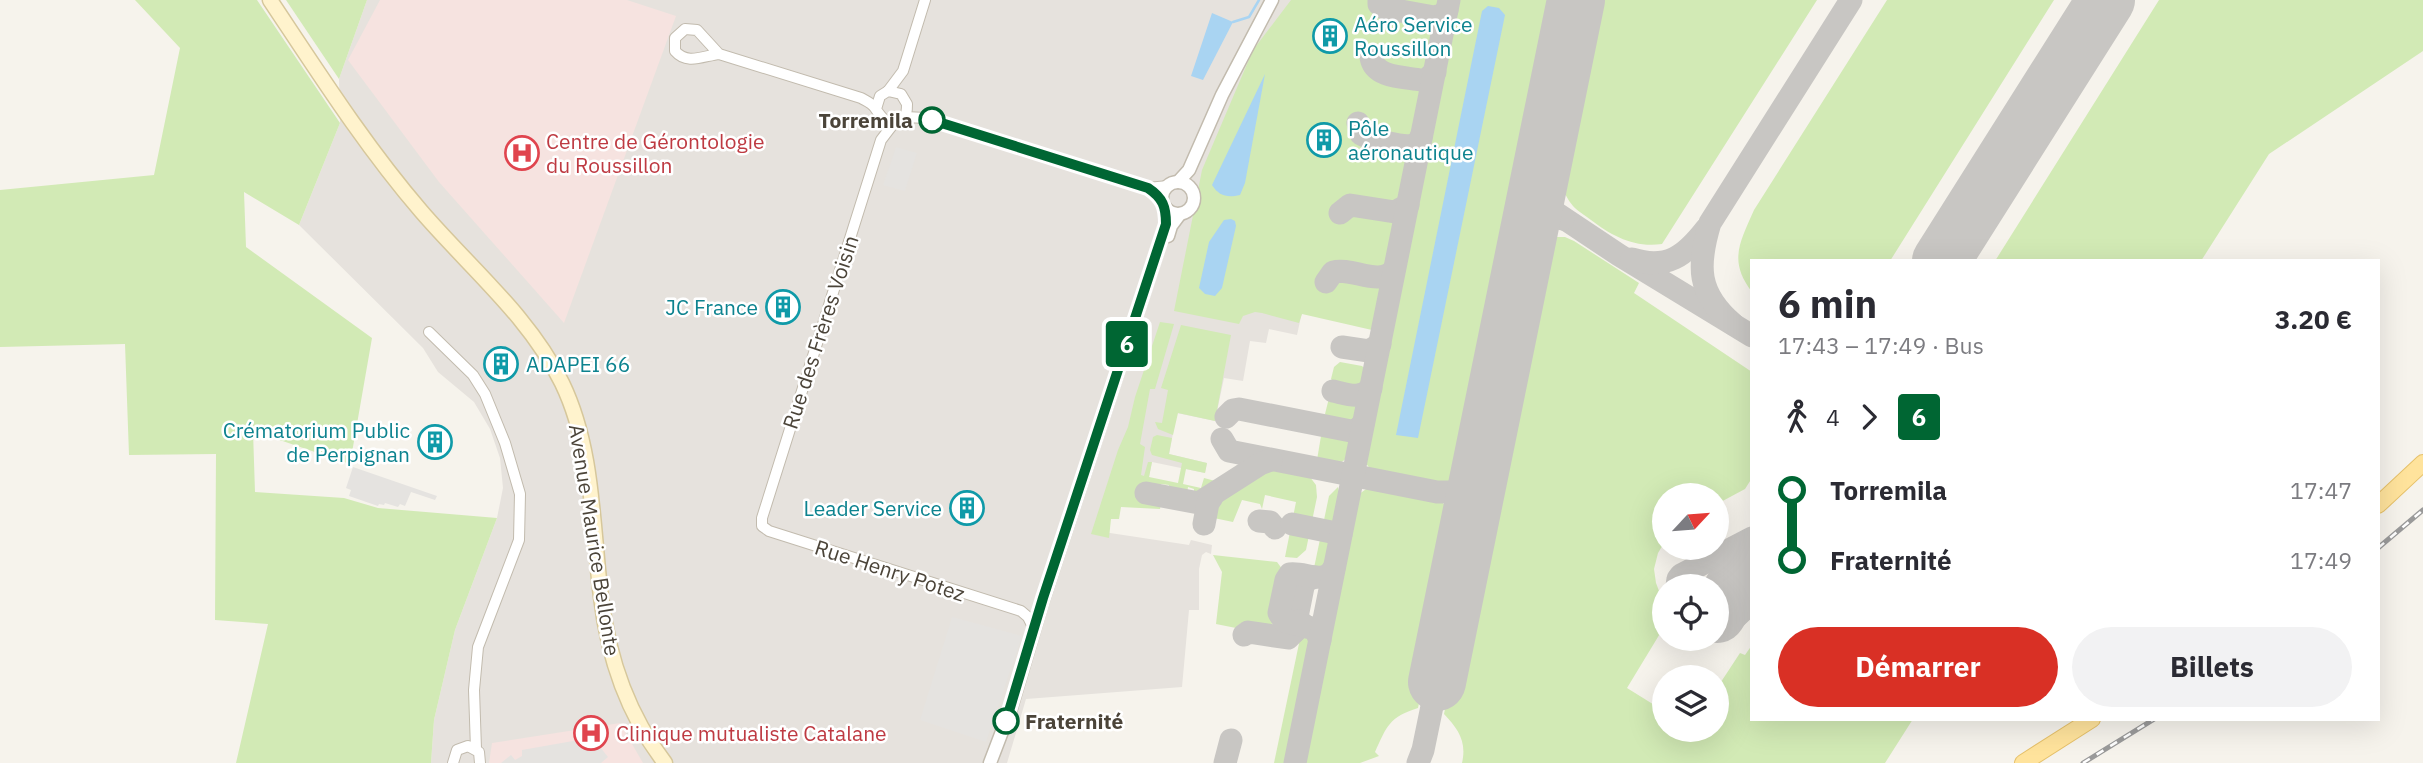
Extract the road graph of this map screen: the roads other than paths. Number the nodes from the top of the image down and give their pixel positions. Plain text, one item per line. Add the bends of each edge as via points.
1 (270, 0) edge
2 (925, 0) edge
3 (1272, 0) edge
4 (705, 41) junction
5 (719, 54) junction
6 (700, 56) junction
7 (903, 71) junction
8 (884, 94) junction
9 (862, 97) junction
10 (906, 100) junction
11 (878, 113) junction
12 (905, 117) junction
13 (926, 118) junction
14 (894, 123) junction
15 (881, 140) junction
16 (1189, 170) junction
17 (1173, 183) junction
18 (1191, 187) junction
19 (1148, 188) junction
20 (1164, 204) junction
21 (1180, 214) junction
22 (429, 332) dead end
23 (2423, 463) edge
24 (2423, 472) edge
25 (2380, 503) edge
26 (2380, 512) edge
27 (762, 526) joint
28 (1042, 604) junction
29 (1021, 611) junction
30 (1034, 629) junction
31 (2077, 721) edge
32 (2089, 721) edge
33 (474, 728) junction
34 (464, 746) junction
35 (476, 749) junction
36 (453, 763) edge
37 (480, 763) edge
38 (665, 763) edge
39 (990, 763) edge
40 (999, 763) edge
41 (2010, 763) edge
42 (2023, 763) edge

1 - 38 main road, Avenue Maurice Bellonte via 382,163 516,313 563,384 578,425 589,478 601,600 616,668 643,730
2 - 7 street
3 - 16 street
4 - 5 street
4 - 6 street
4 - 6 street via 692,29 675,38 675,51 682,58
5 - 6 street
5 - 9 street
7 - 8 street
7 - 10 street
8 - 9 street
8 - 10 street via 897,92
8 - 11 street
9 - 11 street
10 - 12 street
10 - 13 street
11 - 14 street
11 - 15 street, Rue des Frères Voisin
12 - 13 street
12 - 14 street
13 - 19 street
14 - 15 street, Rue des Frères Voisin
15 - 27 street, Rue des Frères Voisin
16 - 17 street
16 - 18 street
17 - 18 street
17 - 19 street
17 - 20 street via 1163,192
18 - 21 street via 1193,204
19 - 20 street
20 - 21 street
20 - 28 street via 1166,224
21 - 40 street via 1171,226
22 - 33 street via 473,375 485,394 520,494 519,540 478,647
23 - 25 main road
24 - 26 main road
27 - 29 street, Rue Henry Potez
28 - 29 street
28 - 30 street
29 - 30 street
30 - 39 street
31 - 41 main road
32 - 42 main road
33 - 34 street
33 - 35 street
34 - 35 street
34 - 36 street via 454,754
35 - 37 street

